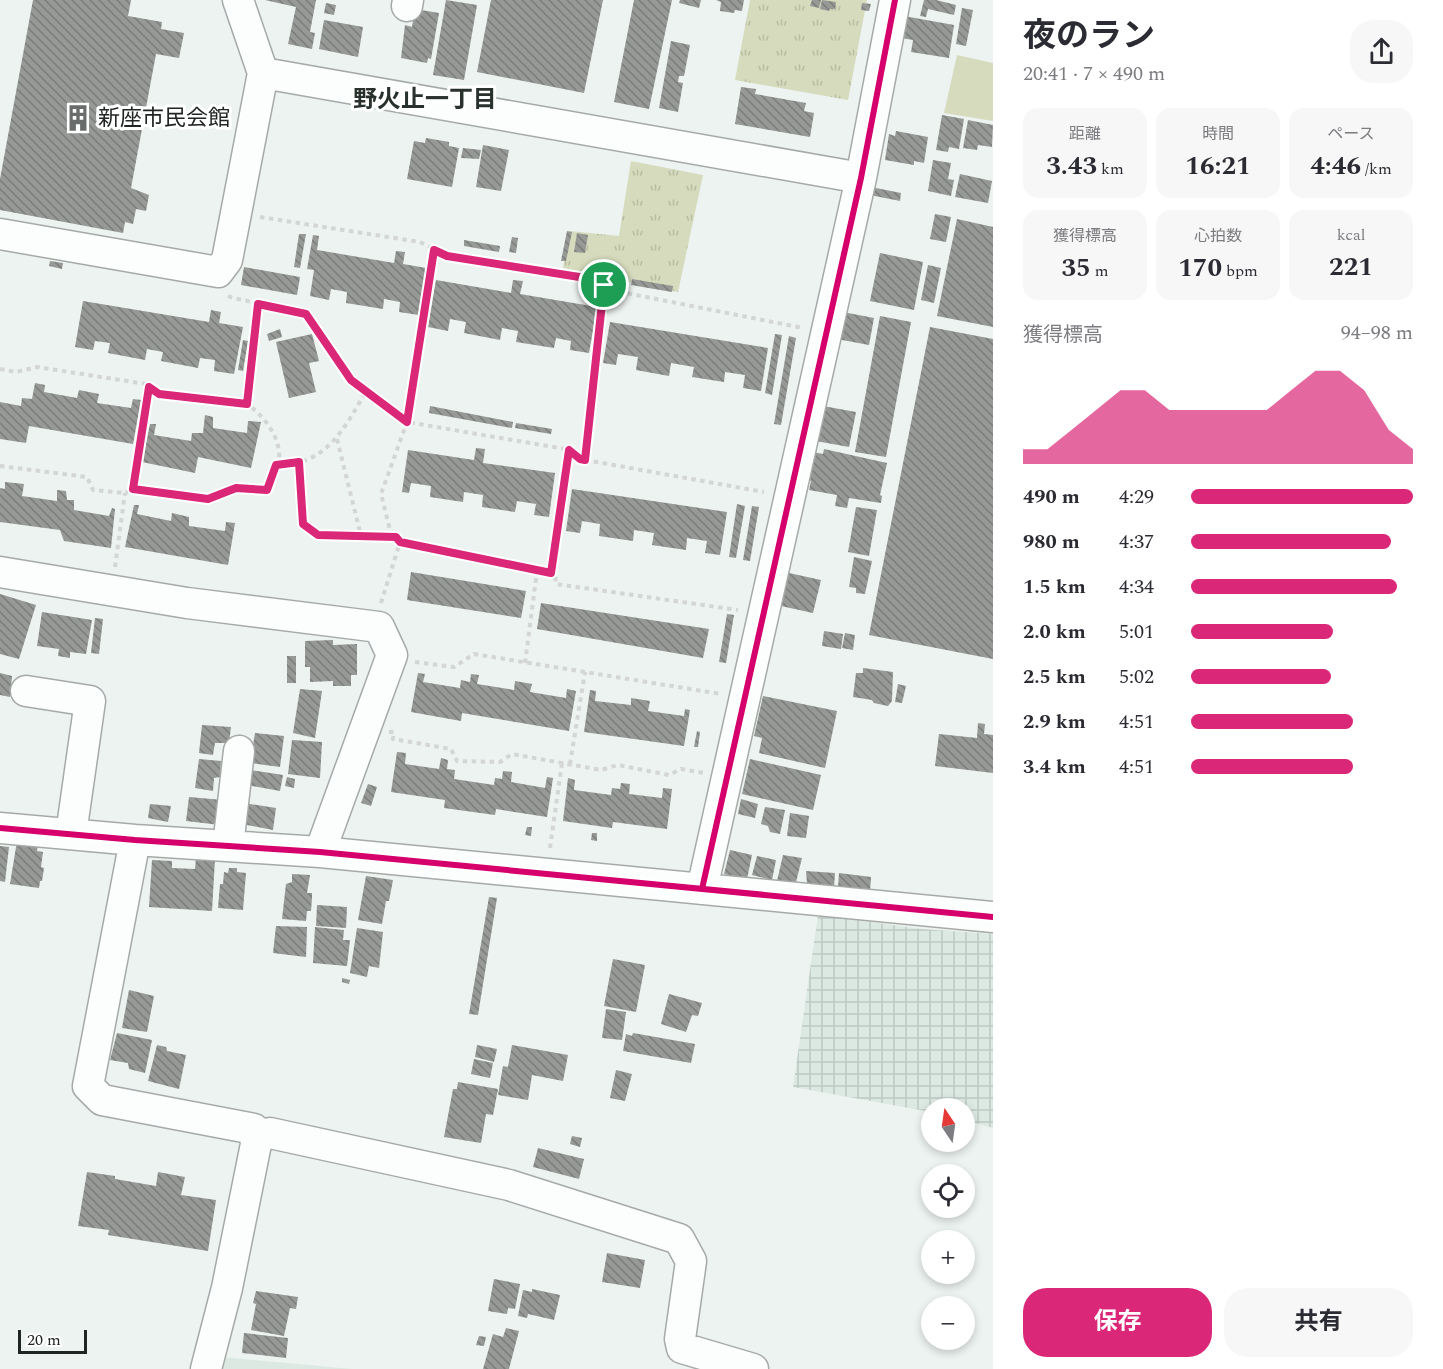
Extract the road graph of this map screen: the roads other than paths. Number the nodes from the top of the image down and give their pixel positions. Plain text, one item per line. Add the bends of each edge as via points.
1 (238, 0) edge
2 (895, 0) edge
3 (263, 73) junction
4 (861, 178) junction
5 (0, 234) edge
6 (0, 572) edge
7 (26, 691) dead end
8 (238, 751) dead end
9 (0, 828) edge
10 (71, 834) junction
11 (135, 840) junction
12 (228, 846) junction
13 (320, 852) junction
14 (702, 889) junction
15 (993, 917) edge
16 (255, 1137) junction
17 (206, 1369) edge
18 (753, 1369) edge

1 - 3 street
2 - 4 street
3 - 4 street
3 - 5 street via 227,260 218,272
4 - 14 street
6 - 13 street via 187,603 379,627 392,655
7 - 10 street via 90,700
8 - 12 street
9 - 10 street
10 - 11 street
11 - 12 street
11 - 16 street via 88,1086 102,1100 254,1129
12 - 13 street
13 - 14 street
14 - 15 street
16 - 17 street via 227,1288
16 - 18 street via 270,1133 509,1185 679,1239 691,1261 682,1348

